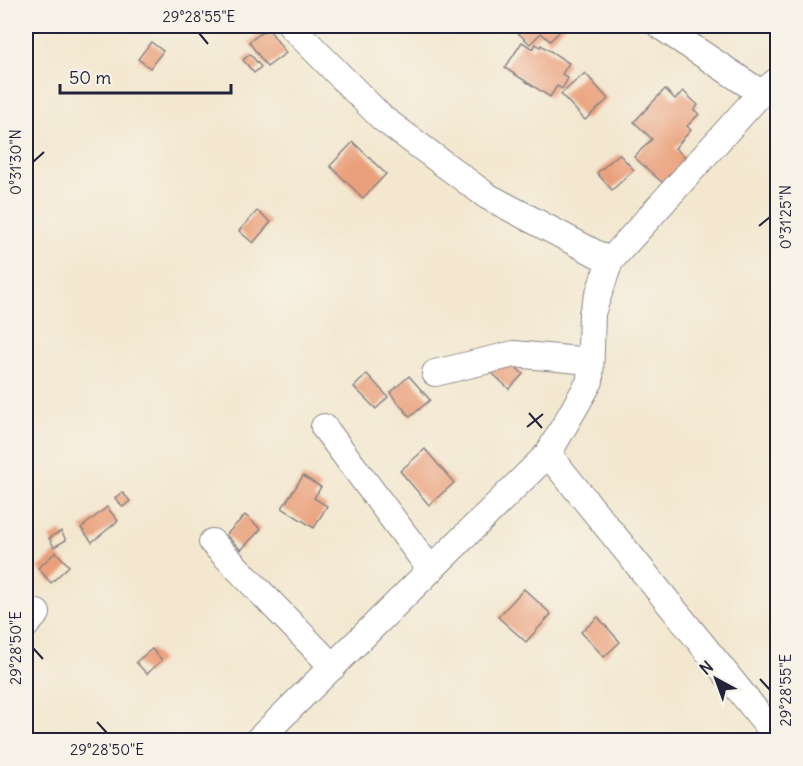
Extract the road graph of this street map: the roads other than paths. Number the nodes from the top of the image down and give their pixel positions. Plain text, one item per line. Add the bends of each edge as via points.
1 (291, 26) edge
2 (660, 26) edge
3 (769, 86) edge
4 (610, 261) junction
5 (590, 361) junction
6 (435, 373) dead end
7 (324, 427) dead end
8 (548, 454) junction
9 (212, 542) dead end
10 (430, 570) junction
11 (333, 667) junction
12 (777, 738) edge
13 (258, 741) edge

1 - 4 street via 382,118 487,196
2 - 3 street
3 - 4 street
4 - 5 street via 592,313
5 - 6 street via 514,354
5 - 8 street via 590,381
7 - 10 street
8 - 10 street
8 - 12 street
9 - 11 street
10 - 11 street
11 - 13 street

